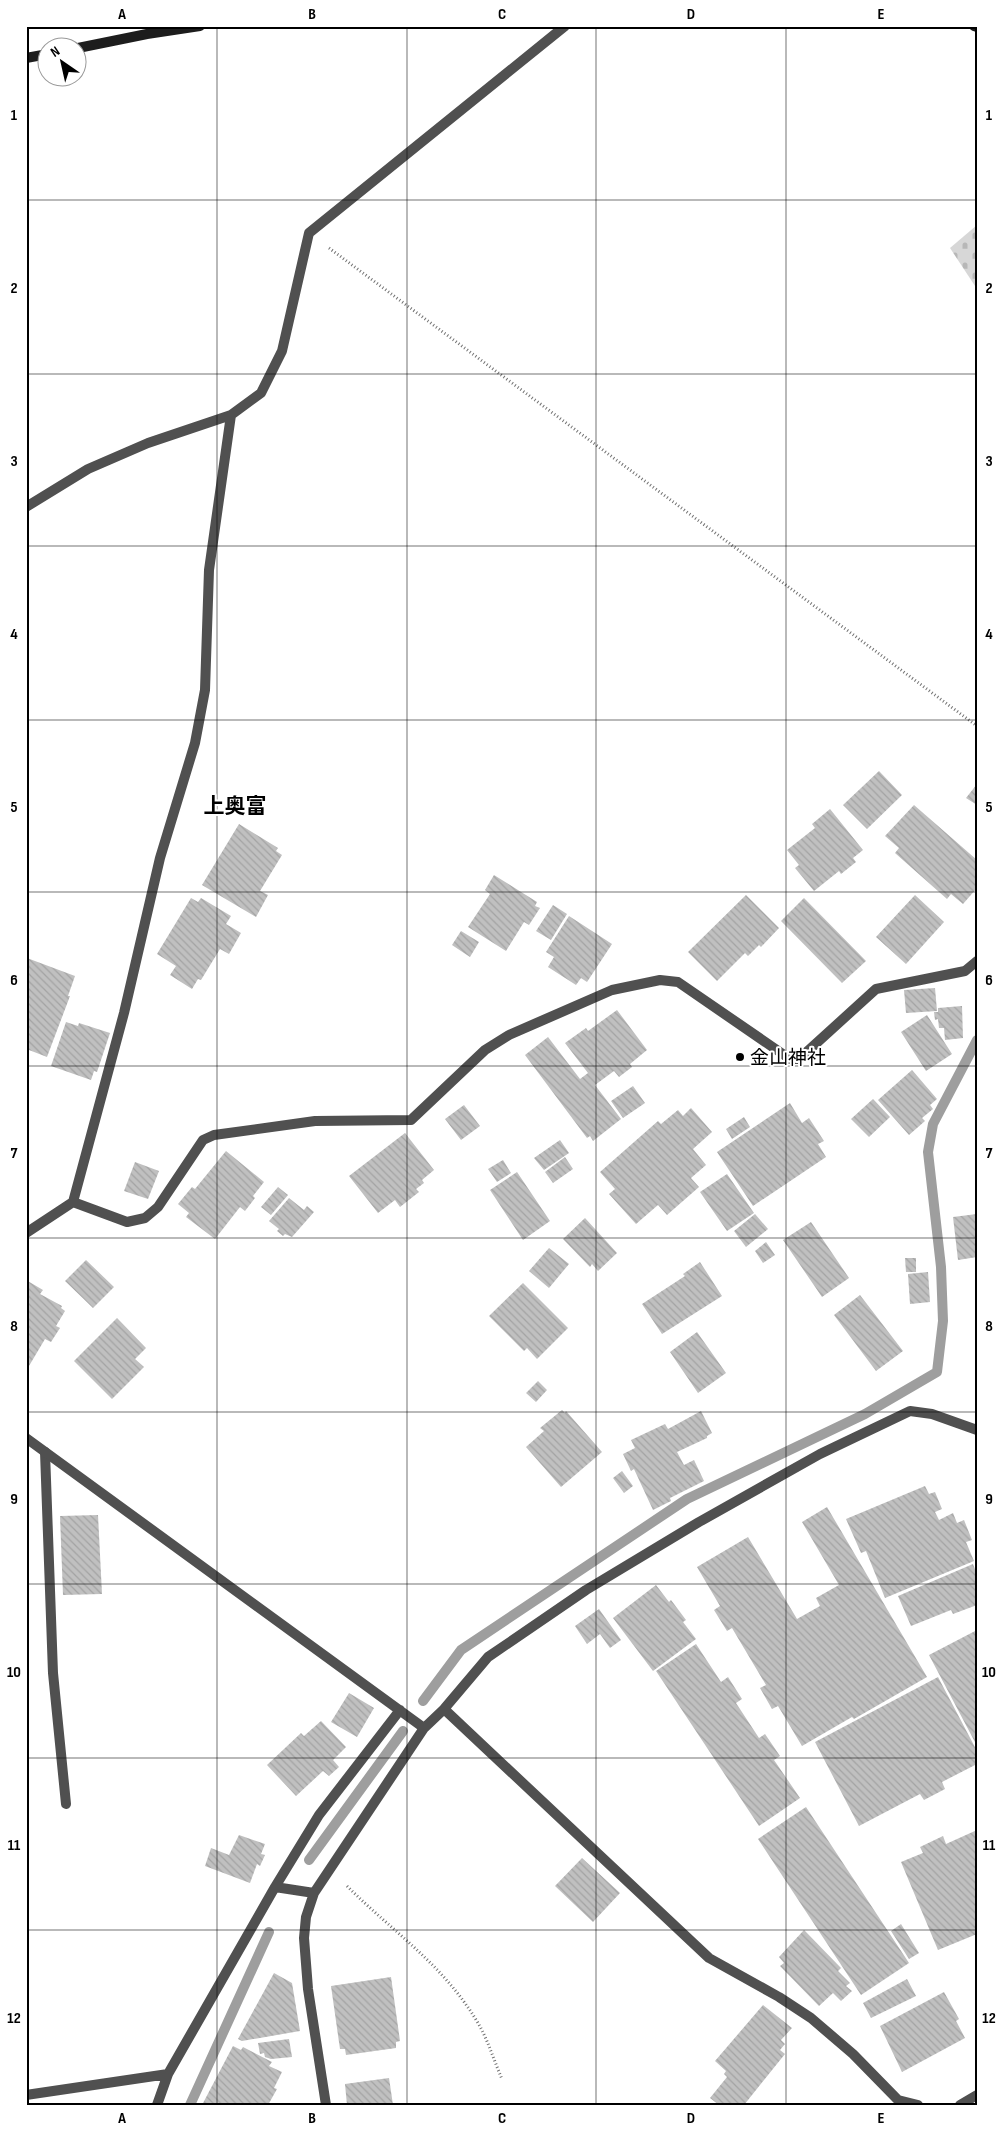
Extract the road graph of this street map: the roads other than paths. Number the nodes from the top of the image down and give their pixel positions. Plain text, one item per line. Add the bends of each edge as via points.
1 (200, 26) edge
2 (565, 26) edge
3 (88, 46) edge
4 (231, 415) junction
5 (26, 507) edge
6 (977, 961) edge
7 (73, 1202) junction
8 (26, 1233) edge
9 (977, 1430) edge
10 (26, 1438) edge
11 (45, 1452) junction
12 (444, 1709) junction
13 (400, 1710) junction
14 (424, 1728) junction
15 (66, 1804) dead end
16 (275, 1887) junction
17 (314, 1893) junction
18 (168, 2074) junction
19 (26, 2095) edge
20 (977, 2095) edge
21 (157, 2105) edge
22 (326, 2105) edge
23 (918, 2105) edge
24 (960, 2105) edge

1 - 3 main road
2 - 4 street via 308,233 282,351 261,393
4 - 5 street via 148,443 88,469
4 - 7 street via 210,570 205,690 195,743 160,858 124,1013
6 - 7 street via 965,971 876,989 799,1059 790,1060 678,982 660,980 612,990 485,1050 411,1120 315,1121 214,1135 203,1140 158,1207 145,1218 127,1222
7 - 8 street
9 - 12 street via 932,1414 910,1411 820,1454 699,1522 569,1602 488,1657
10 - 11 street
11 - 13 street
11 - 15 street via 53,1673
12 - 14 street
12 - 23 street via 709,1958 811,2018 853,2054 898,2100
13 - 14 street
13 - 16 street via 320,1815
14 - 17 street
16 - 17 street
16 - 18 street
17 - 22 street via 306,1917 304,1938 308,1989
18 - 19 street
18 - 21 street
20 - 24 street

